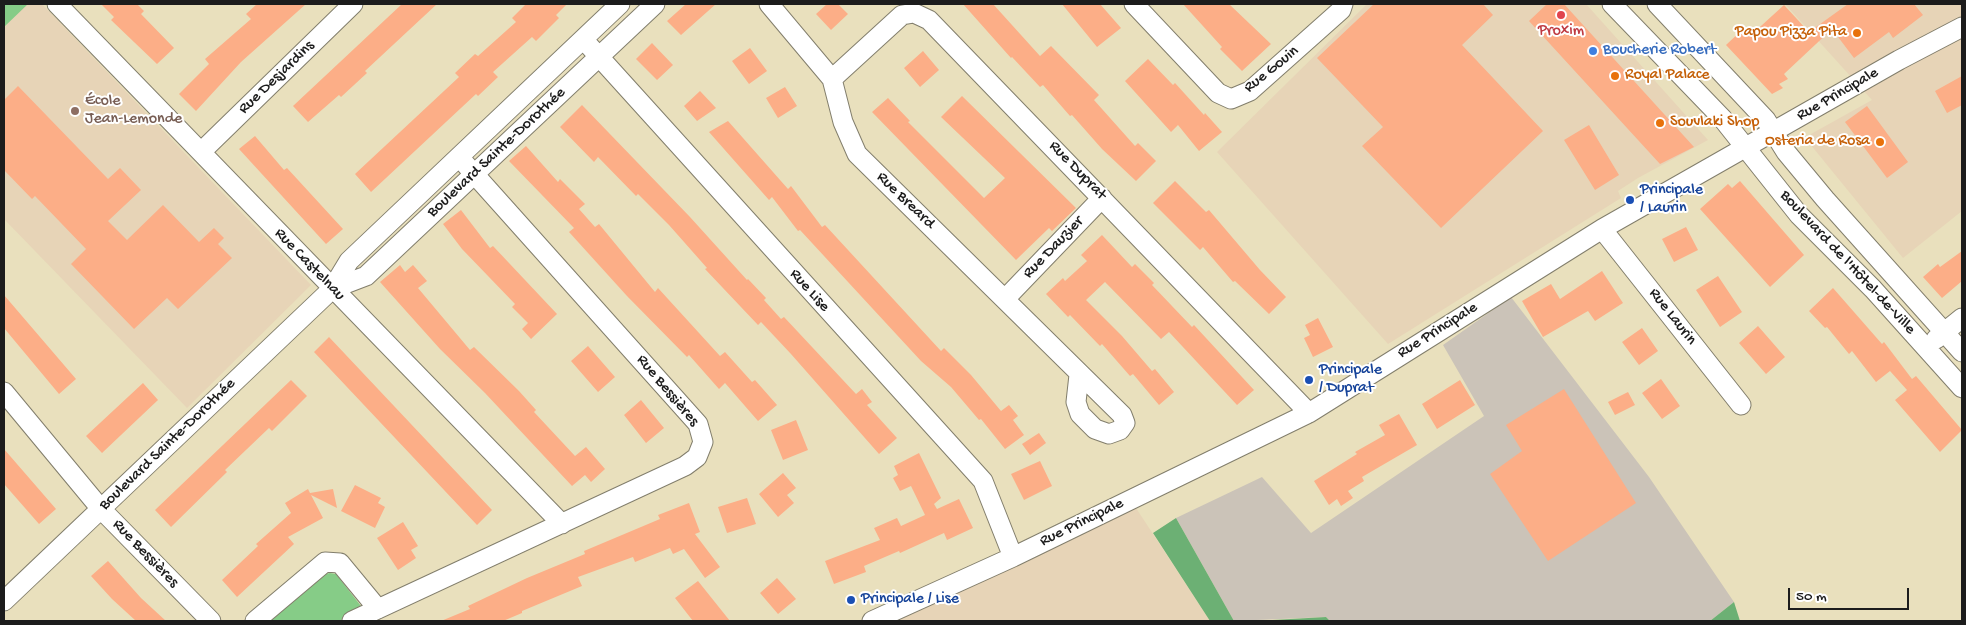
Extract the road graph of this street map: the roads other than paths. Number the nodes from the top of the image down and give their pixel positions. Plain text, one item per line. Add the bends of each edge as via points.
1 (57, 4) edge
2 (353, 4) edge
3 (620, 4) edge
4 (655, 4) edge
5 (769, 4) edge
6 (1134, 4) edge
7 (1343, 4) edge
8 (1612, 4) edge
9 (1662, 9) edge
10 (1962, 27) edge
11 (1642, 34) junction
12 (583, 39) junction
13 (599, 57) junction
14 (832, 79) junction
15 (1773, 132) junction
16 (1747, 147) junction
17 (201, 152) junction
18 (459, 157) junction
19 (475, 174) junction
20 (1102, 198) junction
21 (1602, 229) junction
22 (332, 289) junction
23 (1005, 299) junction
24 (1962, 318) edge
25 (1944, 332) junction
26 (1926, 348) junction
27 (1962, 352) edge
28 (1079, 375) dead end
29 (1962, 388) edge
30 (4, 392) edge
31 (1742, 405) dead end
32 (1309, 413) junction
33 (101, 509) junction
34 (562, 524) junction
35 (1013, 557) junction
36 (4, 601) edge
37 (378, 609) junction
38 (211, 621) edge
39 (256, 621) edge
40 (352, 621) edge
41 (872, 621) edge

1 - 17 street, Rue Castelnau
2 - 17 street, Rue Desjardins
3 - 12 street, Boulevard Sainte-Dorothée
4 - 13 street, Boulevard Sainte-Dorothée
5 - 14 street, Rue Breard
6 - 7 street, Rue Gouin via 1218,93 1231,99 1250,91 1341,10
8 - 11 street, Boulevard de l'Hôtel-de-Ville
9 - 11 street
9 - 15 street, Boulevard de l'Hôtel-de-Ville via 1766,120
10 - 15 street, Rue Principale
11 - 16 street, Boulevard de l'Hôtel-de-Ville
12 - 13 street, Rue Lise
12 - 18 street, Boulevard Sainte-Dorothée
13 - 19 street, Boulevard Sainte-Dorothée
13 - 35 street, Rue Lise via 982,480
14 - 20 street, Rue Duprat via 902,16 914,13 929,20
14 - 23 street, Rue Breard via 842,122 857,154
15 - 16 street, Rue Principale
15 - 25 street, Boulevard de l'Hôtel-de-Ville via 1825,199
16 - 21 street, Rue Principale
16 - 26 street, Boulevard de l'Hôtel-de-Ville via 1799,215
17 - 22 street, Rue Castelnau
18 - 19 street, Rue Bessières
18 - 22 street, Boulevard Sainte-Dorothée via 349,261
19 - 22 street, Boulevard Sainte-Dorothée via 366,276
19 - 34 street, Rue Bessières via 698,424 703,442 697,457 685,466
20 - 23 street, Rue Dauzier
20 - 32 street, Rue Duprat
21 - 31 street, Rue Laurin
21 - 32 street, Rue Principale
22 - 33 street, Boulevard Sainte-Dorothée
22 - 34 street, Rue Castelnau
23 - 28 street, Rue Breard
24 - 25 street
25 - 26 street
25 - 27 street, Boulevard de l'Hôtel-de-Ville
26 - 29 street, Boulevard de l'Hôtel-de-Ville
30 - 33 street, Rue Bessières
32 - 35 street, Rue Principale
33 - 36 street, Boulevard Sainte-Dorothée
33 - 38 street, Rue Bessières
34 - 37 street, Rue Bessières
35 - 41 street, Rue Principale
37 - 39 street via 340,563 325,562
37 - 40 street, Rue Bessières

